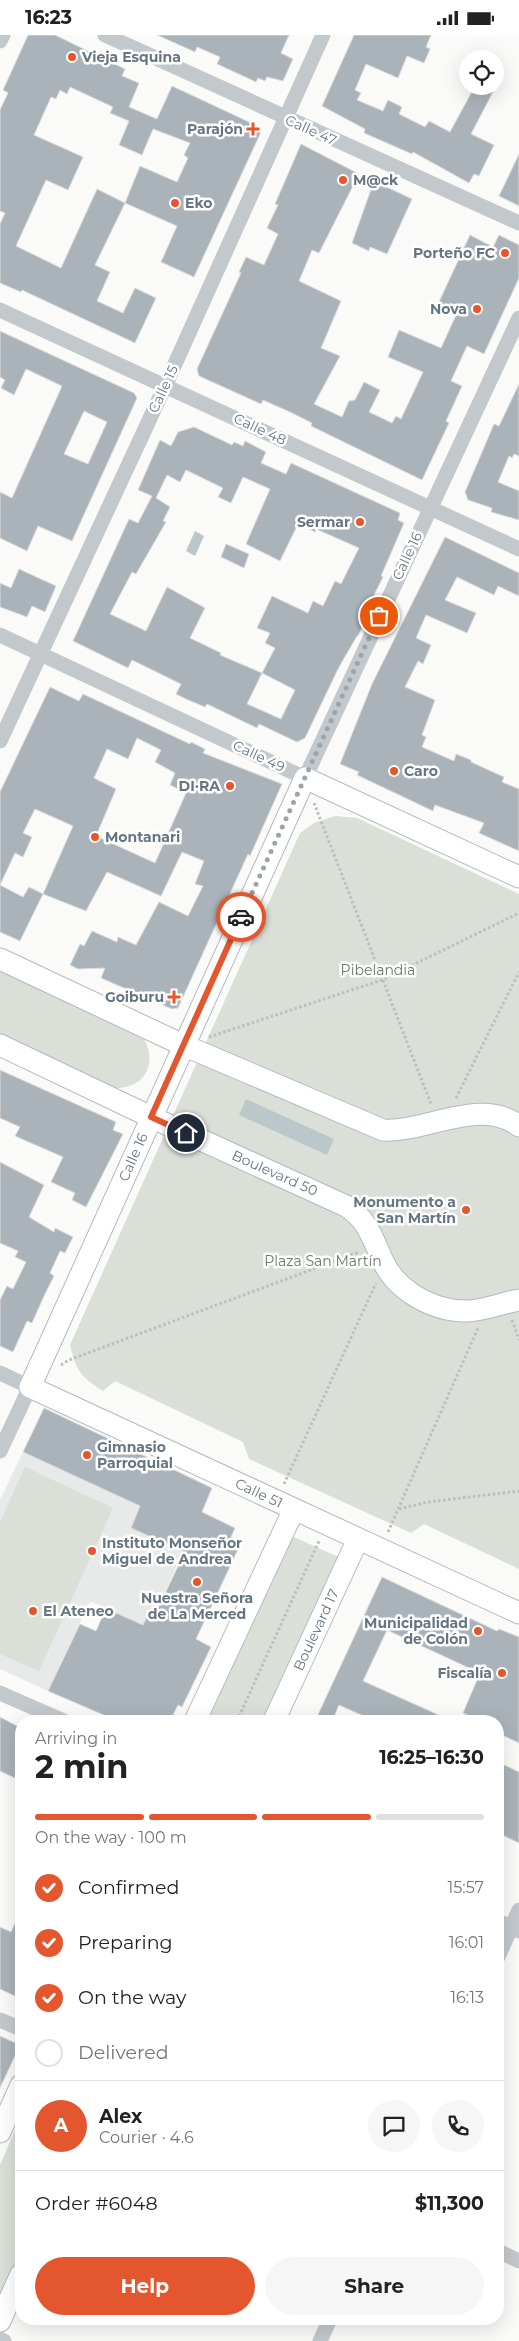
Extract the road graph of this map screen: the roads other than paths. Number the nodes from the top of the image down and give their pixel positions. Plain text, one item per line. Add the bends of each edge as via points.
1 (2, 35) edge
2 (105, 35) edge
3 (323, 35) edge
4 (0, 41) edge
5 (285, 118) junction
6 (519, 223) edge
7 (0, 310) edge
8 (519, 318) edge
9 (166, 385) junction
10 (429, 509) junction
11 (519, 549) edge
12 (0, 635) edge
13 (40, 653) junction
14 (0, 741) edge
15 (305, 778) junction
16 (519, 877) edge
17 (0, 959) edge
18 (0, 1045) edge
19 (183, 1045) junction
20 (151, 1117) junction
21 (519, 1127) edge
22 (519, 1300) edge
23 (0, 1373) edge
24 (30, 1387) junction
25 (0, 1451) edge
26 (285, 1505) junction
27 (358, 1539) junction
28 (519, 1613) edge
29 (0, 1693) edge
30 (50, 1715) edge
31 (198, 1715) edge
32 (277, 1715) edge
33 (519, 1910) edge
34 (509, 1927) edge
35 (504, 1941) edge
36 (0, 2020) edge
37 (15, 2026) edge
38 (15, 2098) edge
39 (0, 2132) edge
40 (504, 2254) edge
41 (519, 2261) edge
42 (15, 2287) edge
43 (0, 2321) edge
44 (327, 2325) edge
45 (0, 2339) edge
46 (4, 2341) edge
47 (320, 2341) edge

1 - 4 street
2 - 5 street, Calle 47
3 - 5 street, Calle 15
5 - 6 street, Calle 47
5 - 9 street, Calle 15
7 - 9 street, Calle 48
8 - 10 street, Calle 16
9 - 10 street, Calle 48
9 - 13 street, Calle 15
10 - 11 street, Calle 48
10 - 15 street, Calle 16
12 - 13 street, Calle 49
13 - 14 street, Calle 15
13 - 15 street, Calle 49
15 - 16 main road, Calle 49
15 - 19 main road, Calle 16
17 - 19 main road
18 - 20 main road, Boulevard 50
19 - 20 main road, Calle 16
19 - 21 main road via 382,1130 410,1129 478,1114 496,1116
20 - 22 main road, Boulevard 50 via 359,1214 400,1285 415,1297 442,1308 466,1311
20 - 24 main road, Calle 16
23 - 24 street, Calle 51
24 - 25 street, Calle 16
24 - 26 main road, Calle 51
26 - 27 main road, Calle 51
26 - 31 main road
27 - 28 main road, Calle 51
27 - 32 main road, Boulevard 17
29 - 30 street
33 - 34 street
34 - 35 street
36 - 37 street
38 - 39 main road
40 - 41 street
42 - 43 main road
44 - 47 street
45 - 46 street

